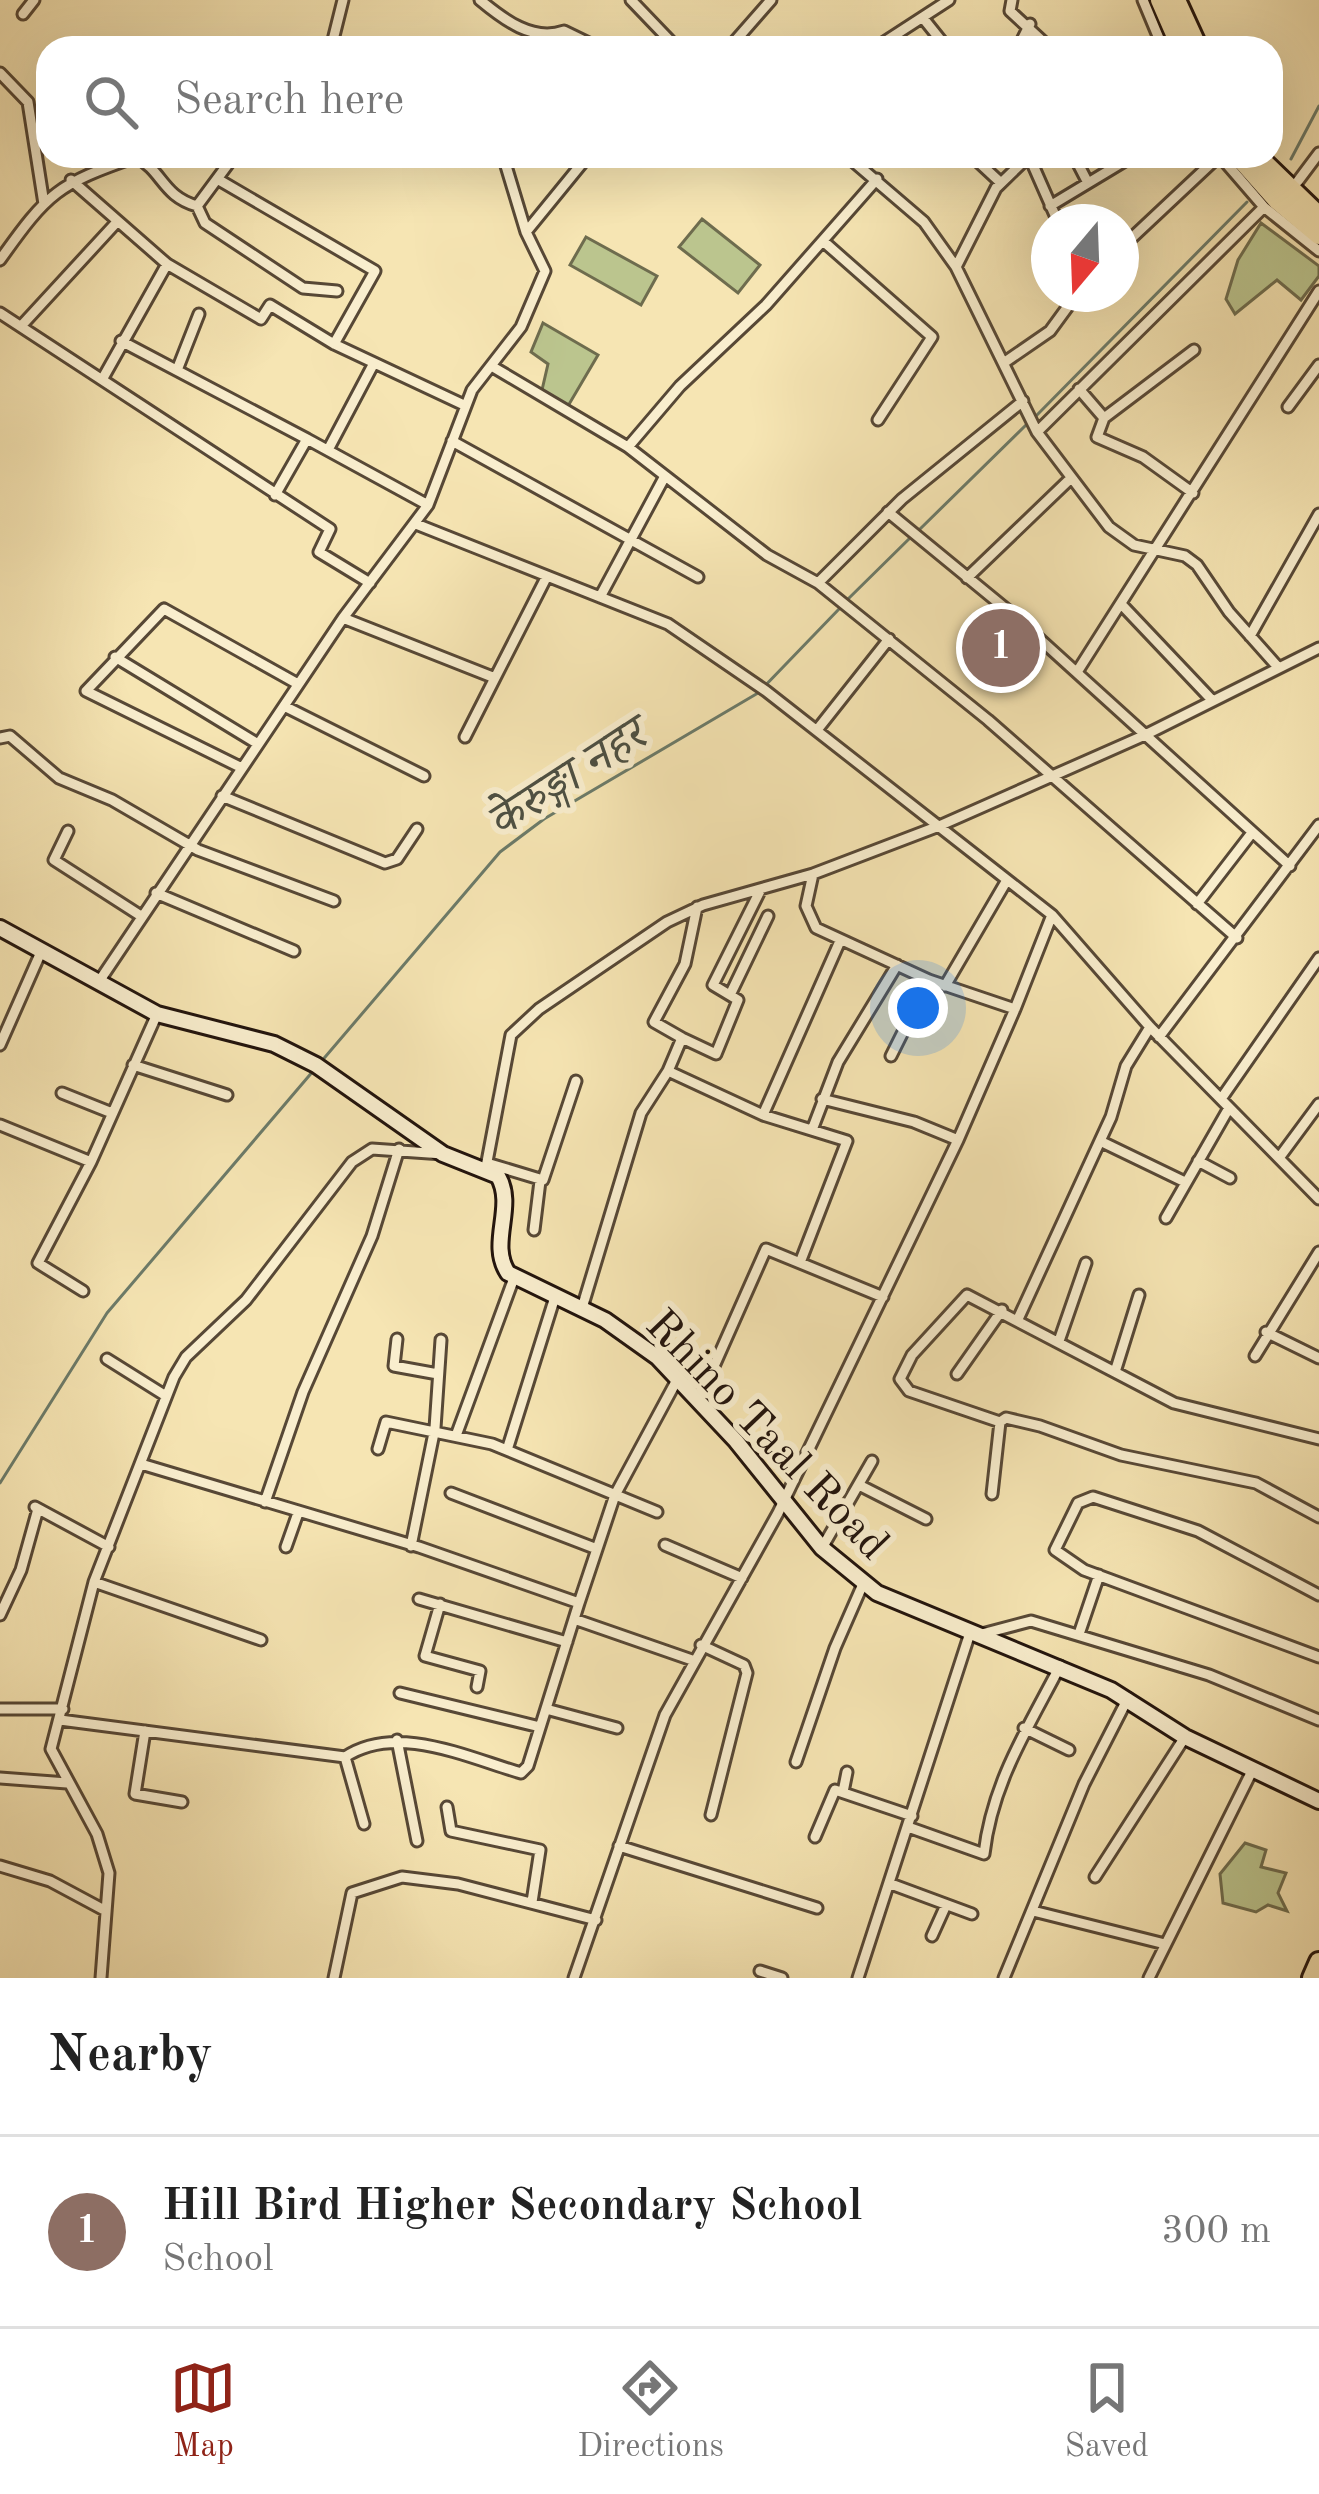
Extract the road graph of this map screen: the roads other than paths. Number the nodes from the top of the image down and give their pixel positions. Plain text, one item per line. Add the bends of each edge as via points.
1 (34, 0) edge
2 (343, 0) edge
3 (480, 0) edge
4 (631, 0) edge
5 (771, 0) edge
6 (949, 0) edge
7 (1012, 0) edge
8 (1143, 0) edge
9 (1160, 0) edge
10 (1176, 0) edge
11 (23, 14) dead end
12 (923, 18) junction
13 (1030, 24) junction
14 (335, 36) edge
15 (574, 36) edge
16 (666, 36) edge
17 (740, 36) edge
18 (894, 36) edge
19 (937, 36) edge
20 (1024, 36) edge
21 (1040, 36) edge
22 (1156, 36) edge
23 (1176, 36) edge
24 (1192, 36) edge
25 (0, 73) edge
26 (36, 153) edge
27 (1319, 153) edge
28 (38, 168) edge
29 (104, 168) edge
30 (152, 168) edge
31 (226, 168) edge
32 (507, 168) edge
33 (578, 168) edge
34 (863, 168) edge
35 (985, 168) edge
36 (1017, 168) edge
37 (1034, 168) edge
38 (1080, 168) edge
39 (1113, 168) edge
40 (1207, 168) edge
41 (1230, 168) edge
42 (1248, 168) edge
43 (1270, 168) edge
44 (877, 179) junction
45 (70, 180) junction
46 (219, 180) junction
47 (1298, 181) dead end
48 (1001, 183) junction
49 (1088, 183) junction
50 (44, 204) junction
51 (1049, 204) edge
52 (1053, 204) edge
53 (197, 206) junction
54 (1264, 207) junction
55 (1319, 215) edge
56 (116, 223) junction
57 (1139, 231) edge
58 (526, 232) junction
59 (1319, 235) edge
60 (823, 241) junction
61 (1319, 251) edge
62 (0, 260) edge
63 (167, 264) junction
64 (956, 267) junction
65 (337, 291) dead end
66 (1319, 291) edge
67 (1064, 312) edge
68 (0, 313) edge
69 (199, 314) dead end
70 (22, 324) junction
71 (121, 341) junction
72 (334, 344) junction
73 (1193, 350) dead end
74 (1005, 362) junction
75 (374, 363) junction
76 (1319, 365) edge
77 (494, 367) junction
78 (177, 370) junction
79 (103, 378) junction
80 (1079, 389) junction
81 (1023, 401) junction
82 (464, 405) junction
83 (1288, 407) dead end
84 (1104, 418) junction
85 (878, 419) dead end
86 (1036, 430) junction
87 (307, 440) junction
88 (452, 441) junction
89 (628, 447) junction
90 (328, 448) junction
91 (665, 476) junction
92 (1070, 479) junction
93 (1193, 494) junction
94 (275, 495) junction
95 (428, 505) junction
96 (888, 512) junction
97 (1319, 514) edge
98 (416, 524) junction
99 (631, 543) junction
100 (1158, 551) junction
101 (547, 576) junction
102 (698, 577) dead end
103 (967, 578) junction
104 (370, 583) junction
105 (818, 583) junction
106 (600, 597) junction
107 (1122, 605) junction
108 (343, 618) junction
109 (1250, 636) junction
110 (890, 639) junction
111 (1319, 648) edge
112 (115, 657) junction
113 (1277, 666) junction
114 (1077, 672) junction
115 (495, 678) junction
116 (298, 684) junction
117 (1211, 699) junction
118 (284, 706) junction
119 (818, 730) junction
120 (1144, 735) junction
121 (465, 737) dead end
122 (1, 738) edge
123 (258, 744) junction
124 (242, 768) junction
125 (424, 776) dead end
126 (1051, 778) junction
127 (222, 796) junction
128 (1319, 825) edge
129 (939, 826) junction
130 (418, 830) dead end
131 (68, 831) dead end
132 (1251, 834) junction
133 (190, 845) junction
134 (1290, 866) junction
135 (813, 874) junction
136 (1006, 880) junction
137 (761, 889) junction
138 (156, 893) junction
139 (334, 901) dead end
140 (1197, 904) junction
141 (697, 907) junction
142 (1052, 915) junction
143 (141, 916) junction
144 (768, 916) dead end
145 (0, 928) edge
146 (1237, 938) junction
147 (840, 941) junction
148 (294, 951) dead end
149 (41, 952) junction
150 (1319, 958) edge
151 (897, 965) junction
152 (929, 980) junction
153 (98, 983) junction
154 (945, 986) junction
155 (730, 995) junction
156 (1015, 1009) junction
157 (158, 1014) junction
158 (1150, 1028) junction
159 (1160, 1037) junction
160 (682, 1038) junction
161 (0, 1045) edge
162 (890, 1056) dead end
163 (133, 1065) junction
164 (668, 1070) junction
165 (576, 1081) dead end
166 (62, 1093) dead end
167 (227, 1095) dead end
168 (821, 1099) junction
169 (1225, 1104) junction
170 (1319, 1105) edge
171 (112, 1113) junction
172 (763, 1115) junction
173 (0, 1125) edge
174 (812, 1130) junction
175 (958, 1140) junction
176 (1100, 1141) junction
177 (400, 1149) junction
178 (442, 1154) junction
179 (1279, 1158) junction
180 (91, 1162) junction
181 (1198, 1162) junction
182 (488, 1166) junction
183 (1230, 1178) dead end
184 (540, 1181) junction
185 (1185, 1182) junction
186 (1319, 1199) edge
187 (1166, 1218) dead end
188 (534, 1230) dead end
189 (1319, 1252) edge
190 (801, 1260) junction
191 (1086, 1263) dead end
192 (514, 1278) junction
193 (83, 1291) dead end
194 (1139, 1295) dead end
195 (555, 1297) junction
196 (883, 1297) junction
197 (581, 1308) junction
198 (1001, 1310) junction
199 (1018, 1319) junction
200 (1266, 1332) junction
201 (397, 1339) dead end
202 (441, 1340) dead end
203 (1059, 1341) junction
204 (1255, 1355) dead end
205 (1319, 1358) edge
206 (107, 1359) dead end
207 (1115, 1372) junction
208 (438, 1374) junction
209 (957, 1374) dead end
210 (678, 1378) junction
211 (166, 1396) junction
212 (699, 1400) junction
213 (1000, 1422) junction
214 (435, 1428) junction
215 (457, 1433) junction
216 (1319, 1439) edge
217 (378, 1449) dead end
218 (507, 1450) junction
219 (872, 1461) dead end
220 (141, 1464) junction
221 (859, 1485) junction
222 (451, 1493) dead end
223 (992, 1494) dead end
224 (615, 1495) junction
225 (265, 1502) junction
226 (783, 1502) junction
227 (657, 1512) dead end
228 (298, 1513) junction
229 (1319, 1517) edge
230 (926, 1519) dead end
231 (665, 1545) dead end
232 (411, 1546) junction
233 (110, 1547) junction
234 (286, 1547) dead end
235 (822, 1548) junction
236 (597, 1549) junction
237 (1099, 1575) junction
238 (742, 1578) junction
239 (94, 1582) junction
240 (863, 1584) junction
241 (1319, 1595) edge
242 (419, 1599) dead end
243 (579, 1603) junction
244 (440, 1604) junction
245 (0, 1615) edge
246 (574, 1619) junction
247 (1078, 1634) junction
248 (973, 1635) junction
249 (261, 1640) dead end
250 (567, 1642) junction
251 (701, 1645) junction
252 (1319, 1657) edge
253 (692, 1660) junction
254 (1060, 1666) junction
255 (476, 1687) dead end
256 (400, 1693) dead end
257 (1128, 1698) junction
258 (546, 1708) junction
259 (0, 1709) edge
260 (62, 1714) junction
261 (1319, 1720) edge
262 (540, 1727) junction
263 (616, 1727) dead end
264 (1024, 1728) junction
265 (145, 1731) junction
266 (1184, 1737) junction
267 (397, 1740) junction
268 (1069, 1750) dead end
269 (345, 1757) junction
270 (796, 1762) dead end
271 (1252, 1771) junction
272 (847, 1772) dead end
273 (0, 1778) edge
274 (67, 1783) junction
275 (843, 1792) junction
276 (1319, 1801) edge
277 (182, 1802) dead end
278 (447, 1807) dead end
279 (711, 1814) dead end
280 (910, 1822) junction
281 (364, 1823) dead end
282 (815, 1837) dead end
283 (417, 1841) dead end
284 (620, 1846) junction
285 (0, 1866) edge
286 (1095, 1877) dead end
287 (891, 1883) junction
288 (532, 1902) junction
289 (946, 1905) junction
290 (818, 1908) dead end
291 (106, 1911) junction
292 (1033, 1911) junction
293 (972, 1914) dead end
294 (596, 1920) junction
295 (932, 1936) dead end
296 (1165, 1944) junction
297 (1319, 1962) edge
298 (760, 1971) dead end
299 (101, 1978) edge
300 (334, 1978) edge
301 (574, 1978) edge
302 (782, 1978) edge
303 (858, 1978) edge
304 (1004, 1978) edge
305 (1149, 1978) edge
306 (1312, 1978) edge

1 - 11 street
2 - 14 street
3 - 15 street via 532,33
4 - 16 street
5 - 17 street
6 - 12 street
7 - 13 street via 1010,11
8 - 22 street
9 - 23 highway
10 - 24 highway
12 - 18 street
12 - 19 street
13 - 20 street
13 - 21 street
25 - 26 street via 28,102
27 - 47 street
28 - 50 street
29 - 45 street
30 - 53 street via 164,190
31 - 46 street
32 - 58 street
33 - 58 street
34 - 44 street
35 - 48 street
36 - 48 street
37 - 51 street
38 - 49 street
39 - 49 street
40 - 57 street
41 - 54 street
42 - 59 highway
43 - 55 highway
44 - 60 street
44 - 64 street via 924,222
45 - 50 street
45 - 56 street
46 - 53 street
46 - 72 street via 375,271
48 - 64 street
49 - 52 street
50 - 62 street
53 - 65 street via 205,223 304,288
54 - 61 street
54 - 80 street
56 - 63 street
56 - 70 street
58 - 77 street via 544,271
60 - 85 street via 932,337
60 - 89 street
63 - 71 street
63 - 72 street via 261,319 269,304
64 - 74 street
66 - 93 street
67 - 74 street
68 - 70 street
69 - 78 street
70 - 79 street
71 - 78 street
71 - 79 street
72 - 75 street
73 - 84 street
74 - 81 street
75 - 82 street
75 - 90 street
76 - 83 street
77 - 82 street
77 - 89 street
78 - 87 street
79 - 94 street
80 - 84 street
80 - 86 street
81 - 86 street
81 - 96 street
82 - 88 street
84 - 93 street via 1096,437
86 - 92 street
87 - 90 street
87 - 94 street
88 - 95 street
88 - 99 street
89 - 91 street
90 - 95 street
91 - 99 street
91 - 105 street via 766,555
92 - 100 street via 1124,539
92 - 103 street
93 - 100 street
94 - 104 street via 330,529 319,552
95 - 98 street
96 - 103 street
96 - 105 street
97 - 109 street
98 - 101 street
98 - 104 street
99 - 102 street
99 - 106 street
100 - 107 street
100 - 109 street via 1197,565
101 - 106 street
101 - 115 street
103 - 114 street
104 - 108 street
105 - 110 street
106 - 119 street via 668,624
107 - 114 street
107 - 117 street
108 - 115 street
108 - 116 street
109 - 113 street
110 - 119 street
110 - 126 street
111 - 113 street
112 - 116 street via 164,609
112 - 123 street
112 - 124 street via 86,691
113 - 117 street
114 - 120 street
115 - 121 street
116 - 118 street
117 - 120 street
118 - 123 street
118 - 125 street
119 - 129 street
120 - 126 street
120 - 132 street
122 - 133 street via 10,736 58,778
123 - 124 street
124 - 127 street
126 - 129 street
126 - 140 street
127 - 130 street via 385,863
127 - 133 street
128 - 134 street
129 - 135 street
129 - 136 street
131 - 143 street via 54,860
132 - 134 street
132 - 140 street
133 - 138 street
133 - 139 street
134 - 146 street
135 - 137 street
135 - 147 street via 808,919
136 - 142 street
136 - 154 street
137 - 141 street
137 - 155 street via 713,985
138 - 143 street
138 - 148 street
140 - 146 street
141 - 160 street via 686,964 654,1022
141 - 182 street via 516,1029
142 - 156 street
142 - 158 street
143 - 153 street
144 - 155 street
145 - 149 street
146 - 159 street
147 - 151 street
147 - 172 street
149 - 153 street
149 - 161 street
150 - 169 street
151 - 152 street
151 - 168 street
152 - 154 street
152 - 162 street
153 - 157 street
154 - 156 street
155 - 160 street via 738,1000 716,1054
156 - 175 street
157 - 163 street
157 - 178 street via 244,1034 316,1065
158 - 159 street
158 - 176 street via 1126,1066
159 - 169 street
160 - 164 street
163 - 167 street
163 - 171 street
164 - 172 street
164 - 197 street via 641,1113
165 - 184 street
166 - 171 street
168 - 174 street
168 - 175 street
169 - 179 street
169 - 181 street
170 - 179 street
171 - 180 street
172 - 174 street
173 - 180 street
174 - 190 street via 849,1146
175 - 196 street
176 - 185 street
176 - 199 street
177 - 178 street
177 - 211 street via 372,1149 352,1162 246,1300 186,1357
177 - 225 street
178 - 182 street
179 - 186 street
180 - 193 street via 38,1263
181 - 183 street
181 - 185 street
182 - 184 street
182 - 192 street via 505,1190 500,1253
184 - 188 street
185 - 187 street
189 - 200 street
190 - 196 street
190 - 212 street via 766,1249
191 - 203 street
192 - 195 street, Rhino Taal Road
192 - 215 street
194 - 207 street
195 - 197 street, Rhino Taal Road
195 - 218 street
196 - 226 street
197 - 210 street, Rhino Taal Road via 640,1343
198 - 199 street
198 - 209 street
198 - 213 street via 963,1296 900,1379 909,1391
199 - 203 street
200 - 204 street
200 - 205 street
201 - 208 street via 394,1366
202 - 208 street
203 - 207 street
206 - 211 street
207 - 216 street via 1174,1403
208 - 214 street
210 - 212 street, Rhino Taal Road
210 - 224 street
211 - 220 street
212 - 226 street, Rhino Taal Road
213 - 223 street
213 - 229 street via 1022,1421 1149,1462 1213,1470
214 - 215 street
214 - 217 street via 386,1422
214 - 232 street
215 - 218 street
218 - 224 street
219 - 221 street
220 - 225 street
220 - 233 street
221 - 230 street
221 - 235 street
222 - 236 street
224 - 227 street
224 - 236 street
225 - 228 street
226 - 235 street, Rhino Taal Road
226 - 238 street
228 - 232 street
228 - 234 street
231 - 238 street
232 - 243 street
233 - 239 street
233 - 245 street via 36,1507
235 - 240 street, Rhino Taal Road
236 - 243 street
237 - 241 street via 1055,1550 1084,1497 1198,1531
237 - 247 street
237 - 252 street
238 - 251 street
239 - 249 street
239 - 260 street
240 - 248 street, Rhino Taal Road
240 - 270 street
242 - 244 street
243 - 246 street
244 - 250 street
244 - 255 street via 425,1656 480,1671
246 - 250 street
246 - 253 street
247 - 248 street via 1031,1621
247 - 261 street
248 - 254 street, Rhino Taal Road
248 - 280 street
250 - 258 street
251 - 253 street
251 - 279 street via 748,1673
253 - 284 street
254 - 257 street, Rhino Taal Road
254 - 264 street
256 - 262 street
257 - 266 street, Rhino Taal Road
257 - 292 street
258 - 262 street
258 - 263 street
259 - 260 street
260 - 265 street
260 - 274 street via 52,1756
262 - 267 street via 521,1773
264 - 268 street
264 - 280 street via 988,1821 984,1854
265 - 269 street
265 - 277 street via 135,1794
266 - 271 street, Rhino Taal Road
266 - 286 street
267 - 269 street via 368,1742
267 - 283 street
269 - 281 street
271 - 276 street, Rhino Taal Road
271 - 296 street
272 - 275 street
273 - 274 street
274 - 291 street via 102,1844
275 - 280 street
275 - 282 street via 831,1793
278 - 288 street via 451,1831 541,1850
280 - 287 street
284 - 290 street
284 - 294 street
285 - 291 street
287 - 289 street
287 - 303 street
288 - 294 street
288 - 300 street via 402,1877 352,1893
289 - 293 street
289 - 295 street
291 - 299 street
292 - 296 street
292 - 304 street
294 - 301 street
296 - 305 street
297 - 306 highway
298 - 302 street

